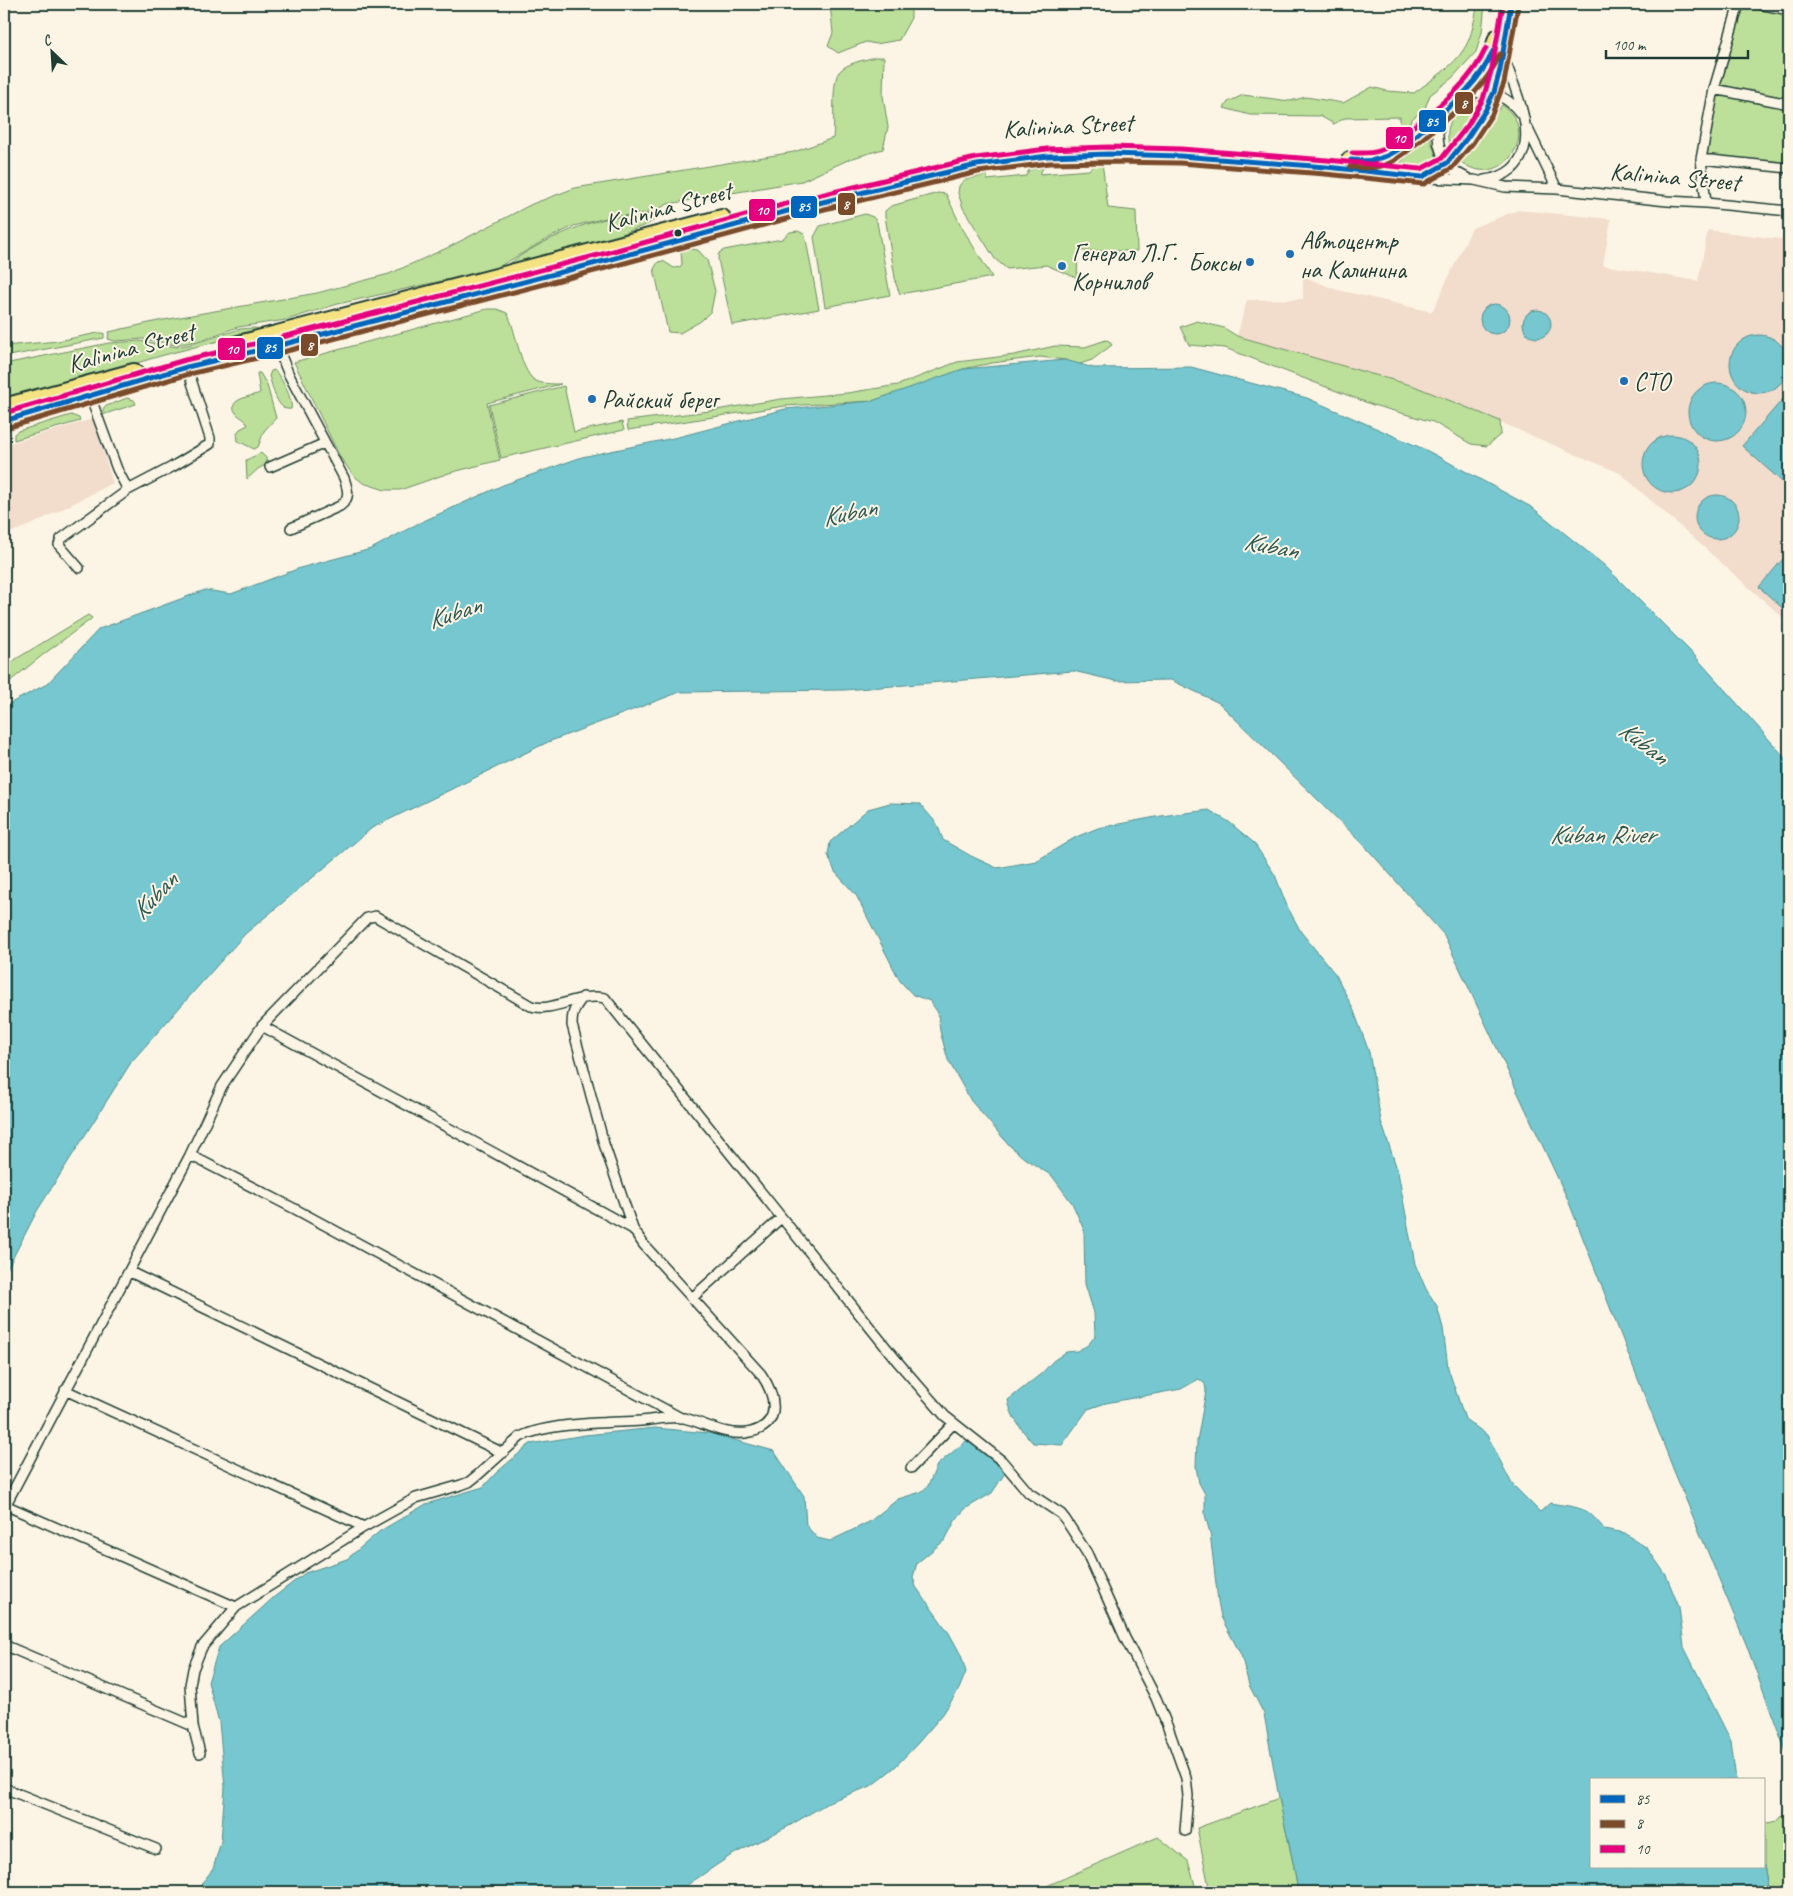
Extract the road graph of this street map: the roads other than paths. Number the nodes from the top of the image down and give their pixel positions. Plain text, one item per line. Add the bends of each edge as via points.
1 (1502, 4) edge
2 (1511, 4) edge
3 (1738, 4) edge
4 (1759, 4) edge
5 (1789, 10) edge
6 (1502, 31) junction
7 (1503, 52) junction
8 (1714, 89) junction
9 (1493, 93) junction
10 (1789, 104) edge
11 (1452, 105) junction
12 (1524, 122) junction
13 (1701, 159) junction
14 (1447, 163) junction
15 (1789, 168) edge
16 (1422, 178) junction
17 (1474, 180) junction
18 (1557, 190) junction
19 (1706, 203) junction
20 (1789, 211) edge
21 (277, 346) junction
22 (187, 368) junction
23 (90, 396) junction
24 (4, 407) edge
25 (4, 421) edge
26 (325, 443) junction
27 (270, 467) dead end
28 (128, 490) junction
29 (291, 528) dead end
30 (79, 568) dead end
31 (583, 997) junction
32 (262, 1026) junction
33 (190, 1155) junction
34 (781, 1218) junction
35 (633, 1229) junction
36 (130, 1272) junction
37 (692, 1298) junction
38 (66, 1390) junction
39 (681, 1418) junction
40 (954, 1422) junction
41 (503, 1453) junction
42 (911, 1468) dead end
43 (4, 1506) edge
44 (364, 1526) junction
45 (236, 1607) junction
46 (4, 1645) edge
47 (193, 1726) junction
48 (200, 1753) dead end
49 (4, 1788) edge
50 (1185, 1831) dead end
51 (156, 1849) dead end

1 - 6 highway
2 - 6 highway
3 - 8 street
4 - 5 street
6 - 7 highway
6 - 11 highway, Kalinina Street via 1486,67
7 - 9 highway
7 - 12 street
8 - 10 street
8 - 13 street
9 - 11 street via 1472,93
9 - 12 street via 1510,102
9 - 14 highway via 1481,119
11 - 14 street via 1441,121 1438,134 1439,147
11 - 24 highway, Kalinina Street via 1397,152 1368,161 1108,144 975,156 805,196
12 - 17 street via 1526,145 1517,163 1498,178
12 - 18 street
13 - 15 street
13 - 19 street
14 - 16 highway
14 - 17 street via 1459,174
16 - 17 street, Kalinina Street
16 - 21 highway, Kalinina Street via 1326,167 1153,155 1048,156 977,165 814,204
17 - 18 street, Kalinina Street via 1506,187
18 - 19 street, Kalinina Street
19 - 20 street, Kalinina Street
21 - 22 highway, Kalinina Street
21 - 26 street
22 - 23 highway, Kalinina Street
22 - 28 street via 210,444
23 - 25 highway, Kalinina Street
23 - 28 street
26 - 27 street
26 - 29 street via 344,478 346,502
28 - 30 street via 61,539 59,545
31 - 32 street via 544,1007 531,1006 371,916
31 - 34 street via 605,998
31 - 35 street via 574,1008 572,1025 604,1144
32 - 33 street via 222,1086
32 - 35 street
33 - 36 street
33 - 39 street
34 - 37 street
34 - 40 street via 897,1361
35 - 37 street
36 - 38 street
36 - 41 street
37 - 39 street via 761,1374 769,1386 774,1404 771,1418 749,1433 731,1433
38 - 43 street
38 - 44 street
39 - 41 street via 560,1426 520,1437
40 - 42 street
40 - 50 street via 1002,1461 1029,1493 1061,1514 1087,1553 1156,1698 1186,1778
41 - 44 street via 469,1482 416,1498
43 - 45 street
44 - 45 street
45 - 47 street via 202,1647 193,1669 190,1685
46 - 47 street
47 - 48 street
49 - 51 street

